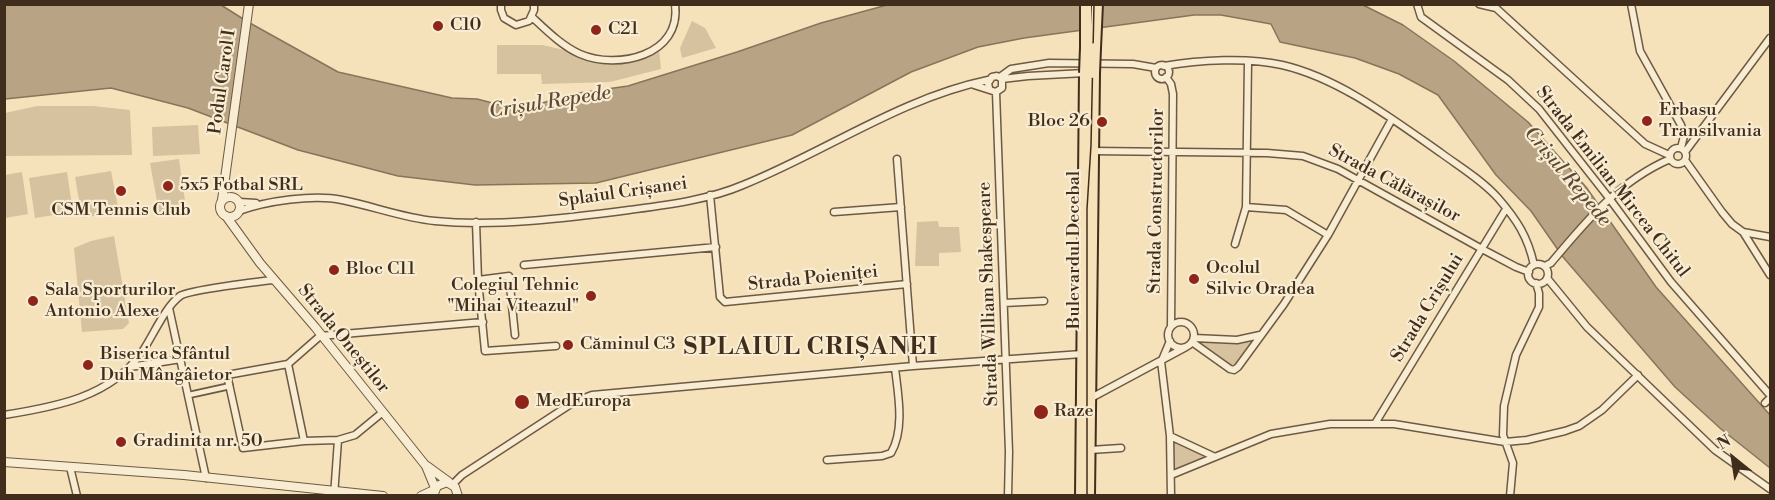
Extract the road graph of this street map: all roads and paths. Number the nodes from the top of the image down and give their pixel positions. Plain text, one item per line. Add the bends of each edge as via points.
1 (249, 4) edge
2 (501, 4) edge
3 (534, 4) edge
4 (675, 4) edge
5 (1086, 4) edge
6 (1098, 4) edge
7 (1418, 4) edge
8 (1479, 4) edge
9 (1630, 4) edge
10 (1496, 6) edge
11 (532, 17) junction
12 (1770, 38) edge
13 (1248, 62) junction
14 (1164, 66) junction
15 (1156, 68) junction
16 (1090, 73) junction
17 (1166, 77) junction
18 (988, 80) junction
19 (1002, 80) junction
20 (971, 84) junction
21 (989, 88) junction
22 (996, 92) junction
23 (1392, 119) junction
24 (1656, 150) junction
25 (1683, 150) junction
26 (1092, 151) junction
27 (1173, 153) junction
28 (1248, 153) junction
29 (1670, 157) junction
30 (897, 159) dead end
31 (1685, 160) junction
32 (1654, 166) junction
33 (225, 175) junction
34 (1359, 180) junction
35 (710, 195) junction
36 (1609, 198) junction
37 (222, 200) junction
38 (237, 206) junction
39 (901, 207) junction
40 (1246, 207) junction
41 (1506, 209) junction
42 (834, 212) dead end
43 (226, 216) junction
44 (476, 222) junction
45 (238, 231) junction
46 (1743, 232) junction
47 (1328, 235) junction
48 (1770, 237) edge
49 (1235, 244) dead end
50 (716, 247) junction
51 (1482, 249) junction
52 (1548, 264) junction
53 (1534, 265) junction
54 (524, 266) dead end
55 (1529, 272) junction
56 (1770, 275) edge
57 (1547, 278) junction
58 (275, 280) junction
59 (478, 280) junction
60 (1536, 283) junction
61 (907, 284) junction
62 (1044, 301) dead end
63 (1004, 303) junction
64 (169, 308) junction
65 (483, 322) junction
66 (1171, 326) junction
67 (515, 335) dead end
68 (1261, 335) junction
69 (320, 336) junction
70 (1170, 340) junction
71 (1193, 340) junction
72 (556, 346) dead end
73 (1186, 347) junction
74 (1082, 354) junction
75 (181, 359) junction
76 (1006, 360) junction
77 (1161, 361) junction
78 (288, 364) junction
79 (913, 366) junction
80 (129, 368) junction
81 (895, 368) junction
82 (1638, 375) junction
83 (230, 386) junction
84 (189, 395) junction
85 (1091, 398) junction
86 (1769, 398) edge
87 (383, 412) junction
88 (4, 415) edge
89 (1376, 422) junction
90 (1170, 436) junction
91 (338, 440) junction
92 (304, 441) junction
93 (1505, 442) junction
94 (1120, 448) dead end
95 (1090, 450) junction
96 (1215, 457) junction
97 (827, 460) dead end
98 (4, 462) edge
99 (426, 466) junction
100 (70, 467) junction
101 (1171, 476) junction
102 (206, 478) junction
103 (451, 484) junction
104 (1770, 489) edge
105 (434, 491) edge
106 (334, 493) edge
107 (77, 495) edge
108 (383, 495) edge
109 (421, 495) edge
110 (458, 495) edge
111 (1008, 495) edge
112 (1081, 495) edge
113 (1089, 495) edge
114 (1171, 495) edge
115 (1510, 495) edge

1 - 33 street, Podul Carol I
2 - 11 street via 502,16 508,22 524,24
3 - 11 street
4 - 11 street via 670,33 658,49 646,56 622,60 578,53
5 - 16 main road, Bulevardul Decebal, bridge
6 - 16 main road, Bulevardul Decebal, bridge
7 - 36 street, Strada Emilian Mircea Chitul via 1421,17 1508,80 1539,109
8 - 10 street
9 - 25 street via 1640,51 1681,125
10 - 24 street
12 - 25 street
13 - 14 street via 1204,61
13 - 23 street via 1309,73
13 - 28 street
14 - 15 street
14 - 17 street via 1168,71
15 - 17 street via 1158,78
15 - 19 street via 1048,63 1011,69
16 - 19 street, Splaiul Crișanei
16 - 26 main road, Bulevardul Decebal
16 - 74 main road, Bulevardul Decebal
17 - 27 street, Strada Constructorilor via 1173,94
18 - 19 street, Splaiul Crișanei via 995,76
18 - 20 street, Splaiul Crișanei
18 - 21 street
19 - 22 street, Splaiul Crișanei
20 - 21 street
20 - 35 street, Splaiul Crișanei via 903,109 741,186
21 - 22 street
22 - 63 street, Strada William Shakespeare
23 - 34 street
23 - 41 street via 1474,176
24 - 29 street
24 - 32 street
25 - 29 street via 1673,149
25 - 31 street
26 - 27 street, Strada Călărașilor
26 - 85 main road, Bulevardul Decebal
27 - 28 street, Strada Călărașilor
27 - 66 street, Strada Constructorilor
28 - 34 street, Strada Călărașilor via 1303,156
28 - 40 street
29 - 31 street via 1676,164
29 - 32 street
30 - 39 street
31 - 46 street via 1722,212
32 - 36 street
33 - 37 street, Podul Carol I
33 - 38 street, Strada Oneștilor
34 - 47 street
34 - 51 street, Strada Călărașilor
35 - 44 street, Splaiul Crișanei via 629,210
35 - 50 street
36 - 52 street
36 - 86 street, Strada Emilian Mircea Chitul via 1671,282
37 - 38 street via 228,196
37 - 43 street via 220,209
38 - 43 street
38 - 44 street, Splaiul Crișanei via 339,199 434,221
38 - 45 street, Strada Oneștilor
39 - 42 street
39 - 61 street
40 - 47 street via 1286,210
40 - 49 street
41 - 51 street, Strada Crișului
41 - 53 street via 1525,233
43 - 45 street, Strada Oneștilor
44 - 59 street
45 - 58 street, Strada Oneștilor
46 - 48 street
46 - 56 street
47 - 68 street
50 - 54 street
50 - 61 street, Strada Poieniței via 722,300
51 - 55 street, Strada Călărașilor
51 - 89 street, Strada Crișului
52 - 53 street
52 - 57 street
53 - 55 street
55 - 60 street
57 - 60 street
57 - 82 street via 1587,327
58 - 64 street via 181,295
58 - 69 street, Strada Oneștilor
59 - 65 street
59 - 67 street via 509,276
60 - 93 street via 1539,307 1509,380 1503,414
61 - 79 street
62 - 63 street
63 - 76 street, Strada William Shakespeare
64 - 75 street
64 - 80 street
65 - 69 street
65 - 72 street via 485,351
66 - 70 street
66 - 71 street via 1187,323 1194,331
68 - 71 street via 1237,340
68 - 71 street via 1234,370
69 - 78 street
69 - 87 street, Strada Oneștilor
70 - 73 street via 1175,346
70 - 77 street
71 - 73 street
73 - 77 street
74 - 76 street
74 - 112 main road, Bulevardul Decebal
75 - 80 street
75 - 84 street
76 - 79 street
76 - 111 street, Strada William Shakespeare
77 - 85 street
77 - 90 street
78 - 83 street via 228,375
78 - 92 street
79 - 81 street
80 - 88 street via 93,393 72,401
81 - 97 street via 899,410 891,453
81 - 103 street via 592,395 567,406
82 - 93 street via 1602,410 1578,426
82 - 104 street via 1715,450
83 - 84 street
83 - 92 street via 243,448
84 - 102 street
85 - 95 main road, Bulevardul Decebal
87 - 91 street via 355,435
87 - 99 street, Strada Oneștilor
89 - 93 street
89 - 96 street via 1320,425 1271,434
90 - 96 street
90 - 101 street
91 - 92 street
91 - 106 street
93 - 115 street via 1513,463
94 - 95 street
95 - 113 main road, Bulevardul Decebal
96 - 101 street
98 - 100 street
99 - 103 street, Strada Oneștilor
99 - 105 street, Strada Oneștilor
100 - 102 street
100 - 107 street
101 - 114 street
102 - 106 street
103 - 105 street via 441,483
103 - 110 street
105 - 109 street
106 - 108 street

